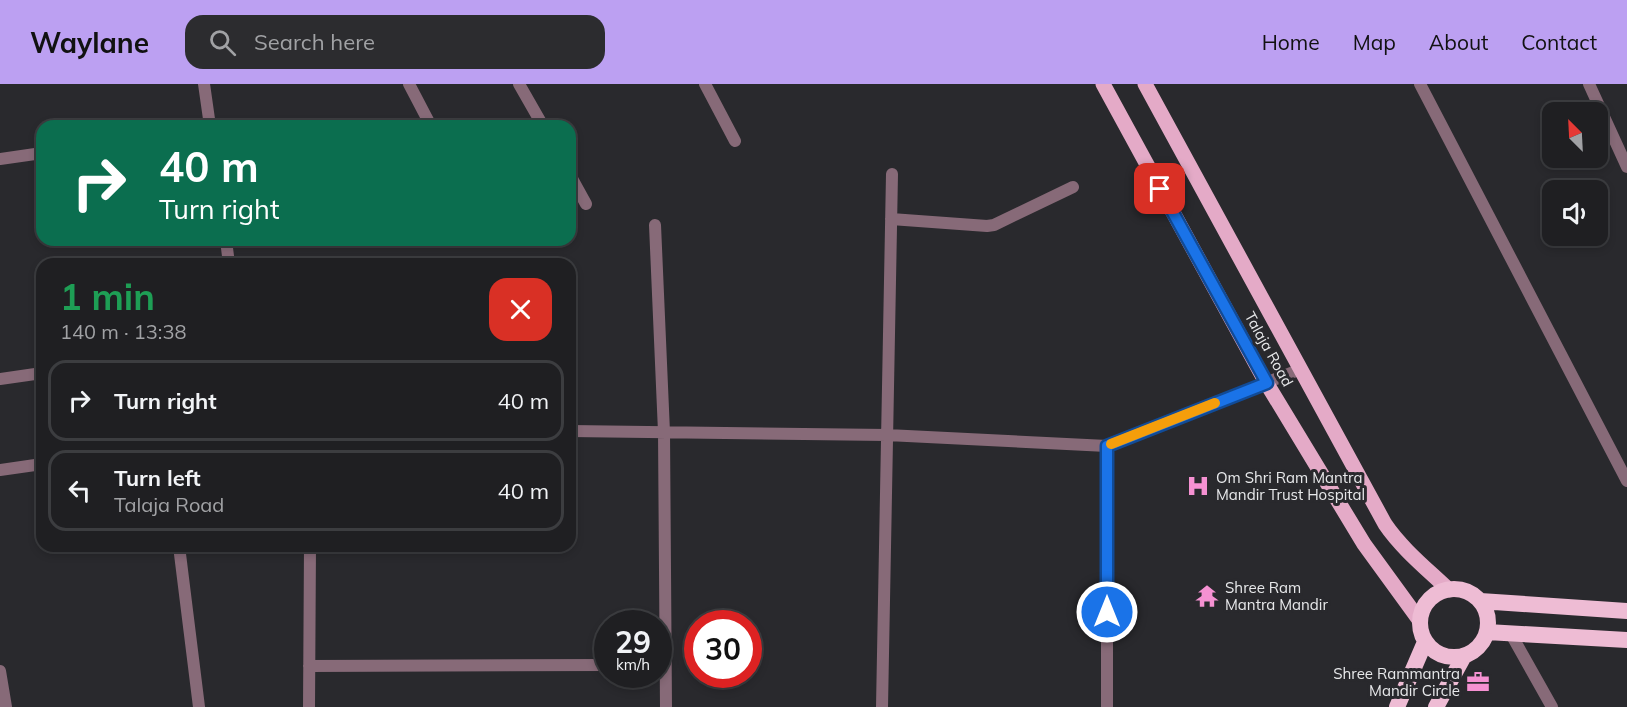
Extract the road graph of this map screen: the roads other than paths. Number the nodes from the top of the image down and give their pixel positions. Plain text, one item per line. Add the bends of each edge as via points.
1 (204, 84) edge
2 (409, 84) edge
3 (519, 84) edge
4 (705, 84) edge
5 (1103, 84) edge
6 (1145, 84) edge
7 (1420, 84) edge
8 (1589, 84) edge
9 (209, 120) edge
10 (428, 120) edge
11 (540, 120) edge
12 (735, 141) dead end
13 (36, 154) edge
14 (0, 159) edge
15 (1627, 167) edge
16 (892, 174) dead end
17 (576, 186) edge
18 (1073, 187) dead end
19 (586, 204) dead end
20 (891, 219) junction
21 (655, 225) dead end
22 (1301, 369) junction
23 (36, 374) edge
24 (0, 379) edge
25 (1267, 383) junction
26 (576, 431) edge
27 (664, 432) junction
28 (887, 435) junction
29 (1107, 446) junction
30 (36, 465) edge
31 (0, 470) edge
32 (1627, 481) edge
33 (180, 552) edge
34 (310, 552) edge
35 (1449, 590) junction
36 (1480, 602) junction
37 (662, 610) edge
38 (1627, 611) edge
39 (1420, 621) junction
40 (1487, 632) junction
41 (1511, 634) junction
42 (1627, 640) edge
43 (1425, 642) junction
44 (1464, 656) junction
45 (594, 665) edge
46 (309, 666) junction
47 (0, 671) edge
48 (664, 688) edge
49 (6, 707) edge
50 (199, 707) edge
51 (309, 707) edge
52 (666, 707) edge
53 (882, 707) edge
54 (1107, 707) edge
55 (1397, 707) edge
56 (1436, 707) edge
57 (1552, 707) edge

1 - 9 street
2 - 10 street
3 - 11 street
4 - 12 street
5 - 25 main road, Talaja Road
6 - 22 main road, Talaja Road
7 - 32 street
8 - 15 street
13 - 14 street
16 - 20 street
17 - 19 street
18 - 20 street via 994,225
20 - 28 street
21 - 27 street
22 - 25 street
22 - 35 main road, Talaja Road via 1394,537
23 - 24 street
25 - 29 street
25 - 39 main road, Talaja Road via 1364,544
26 - 27 street
27 - 28 street
27 - 37 street
28 - 29 street
28 - 53 street
29 - 54 street
30 - 31 street
33 - 50 street
34 - 46 street
35 - 36 highway via 1471,594
35 - 39 highway via 1429,601
36 - 38 highway
36 - 40 highway via 1488,621
39 - 43 highway
40 - 41 highway
40 - 44 highway via 1482,642
41 - 42 highway
41 - 57 street
43 - 44 highway via 1443,656
43 - 55 highway
44 - 56 highway
45 - 46 street
46 - 51 street
47 - 49 street
48 - 52 street

